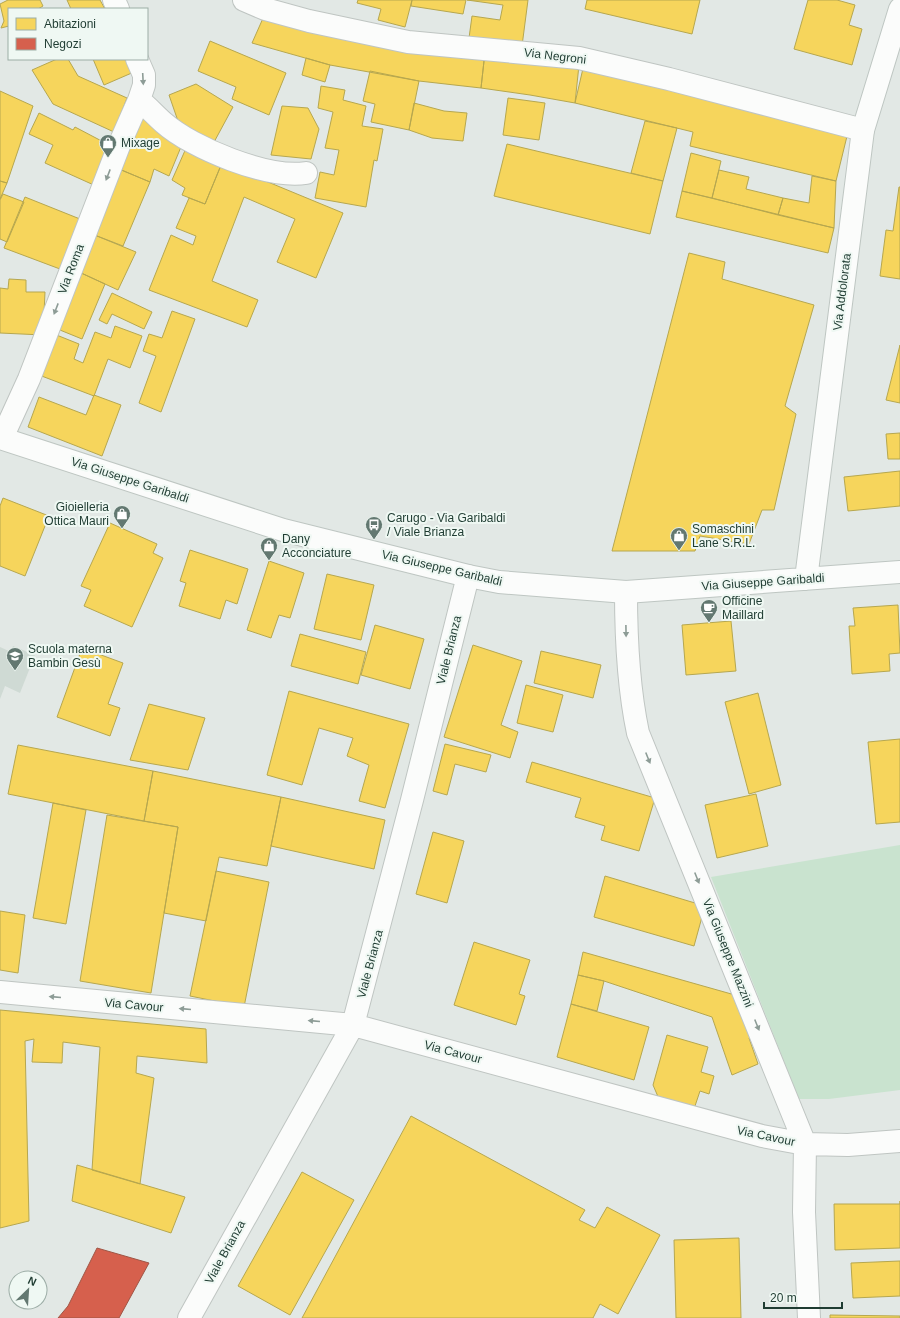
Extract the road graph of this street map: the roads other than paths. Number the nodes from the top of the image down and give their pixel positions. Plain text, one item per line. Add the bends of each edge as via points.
1 (244, 0) edge
2 (297, 0) edge
3 (900, 9) edge
4 (309, 21) junction
5 (137, 60) edge
6 (139, 100) junction
7 (863, 130) junction
8 (306, 173) dead end
9 (1, 438) edge
10 (900, 572) edge
11 (468, 576) junction
12 (806, 579) junction
13 (626, 592) junction
14 (0, 992) edge
15 (353, 1025) junction
16 (900, 1141) edge
17 (806, 1144) junction
18 (189, 1318) edge
19 (809, 1318) edge

1 - 4 street, Via Negroni via 265,9
2 - 4 street
3 - 7 street, Via Addolorata
4 - 7 street, Via Negroni via 408,42 579,58
5 -> 6 street, Via Roma via 144,75
6 - 8 street via 180,134 232,160 268,170
6 -> 9 street, Via Roma via 29,379
7 - 12 street, Via Addolorata
9 - 11 street, Via Giuseppe Garibaldi via 283,530
10 - 12 street, Via Giuseppe Garibaldi
11 - 13 street, Via Giuseppe Garibaldi via 534,586
11 - 15 street, Viale Brianza
12 - 13 street, Via Giuseppe Garibaldi
13 -> 17 street, Via Giuseppe Mazzini via 627,669 638,733
15 -> 14 street, Via Cavour
15 - 17 street, Via Cavour via 727,1128
15 - 18 street, Viale Brianza
16 - 17 street, Via Cavour via 848,1145
17 - 19 street, Via Giuseppe Mazzini via 804,1212

